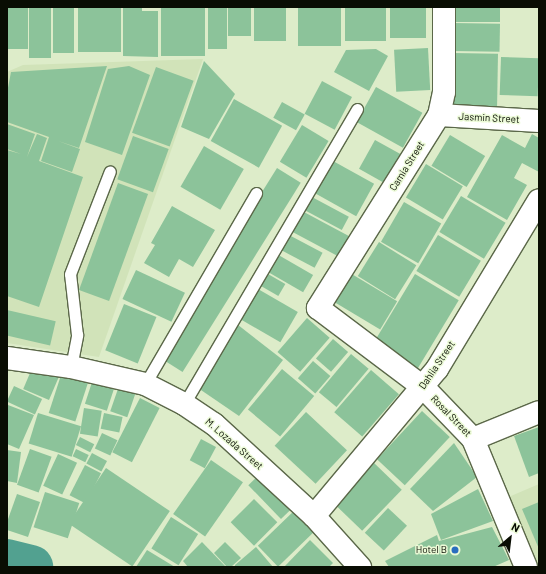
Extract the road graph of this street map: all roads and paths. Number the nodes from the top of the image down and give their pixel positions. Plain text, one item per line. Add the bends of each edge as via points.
1 (444, 7) edge
2 (357, 109) dead end
3 (439, 116) junction
4 (539, 121) edge
5 (110, 171) dead end
6 (256, 193) dead end
7 (539, 200) edge
8 (318, 308) joint
9 (7, 358) edge
10 (71, 367) junction
11 (145, 384) junction
12 (423, 387) junction
13 (184, 404) junction
14 (539, 412) edge
15 (473, 438) junction
16 (314, 516) junction
17 (360, 567) edge
18 (526, 567) edge

1 - 3 street, Camia Street via 444,92
2 - 13 lane
3 - 4 street, Jasmin Street
3 - 8 street, Camia Street
5 - 10 lane via 70,274 77,335
6 - 11 lane
7 - 12 street, Dahlia Street
8 - 12 street, Rosal Street
9 - 10 street, M. Lozada Street
10 - 11 street, M. Lozada Street
11 - 13 street, M. Lozada Street
12 - 15 street, Rosal Street
12 - 16 street, Dahlia Street
13 - 16 street, M. Lozada Street via 214,424
14 - 15 street
15 - 18 street, Rosal Street
16 - 17 street, M. Lozada Street

